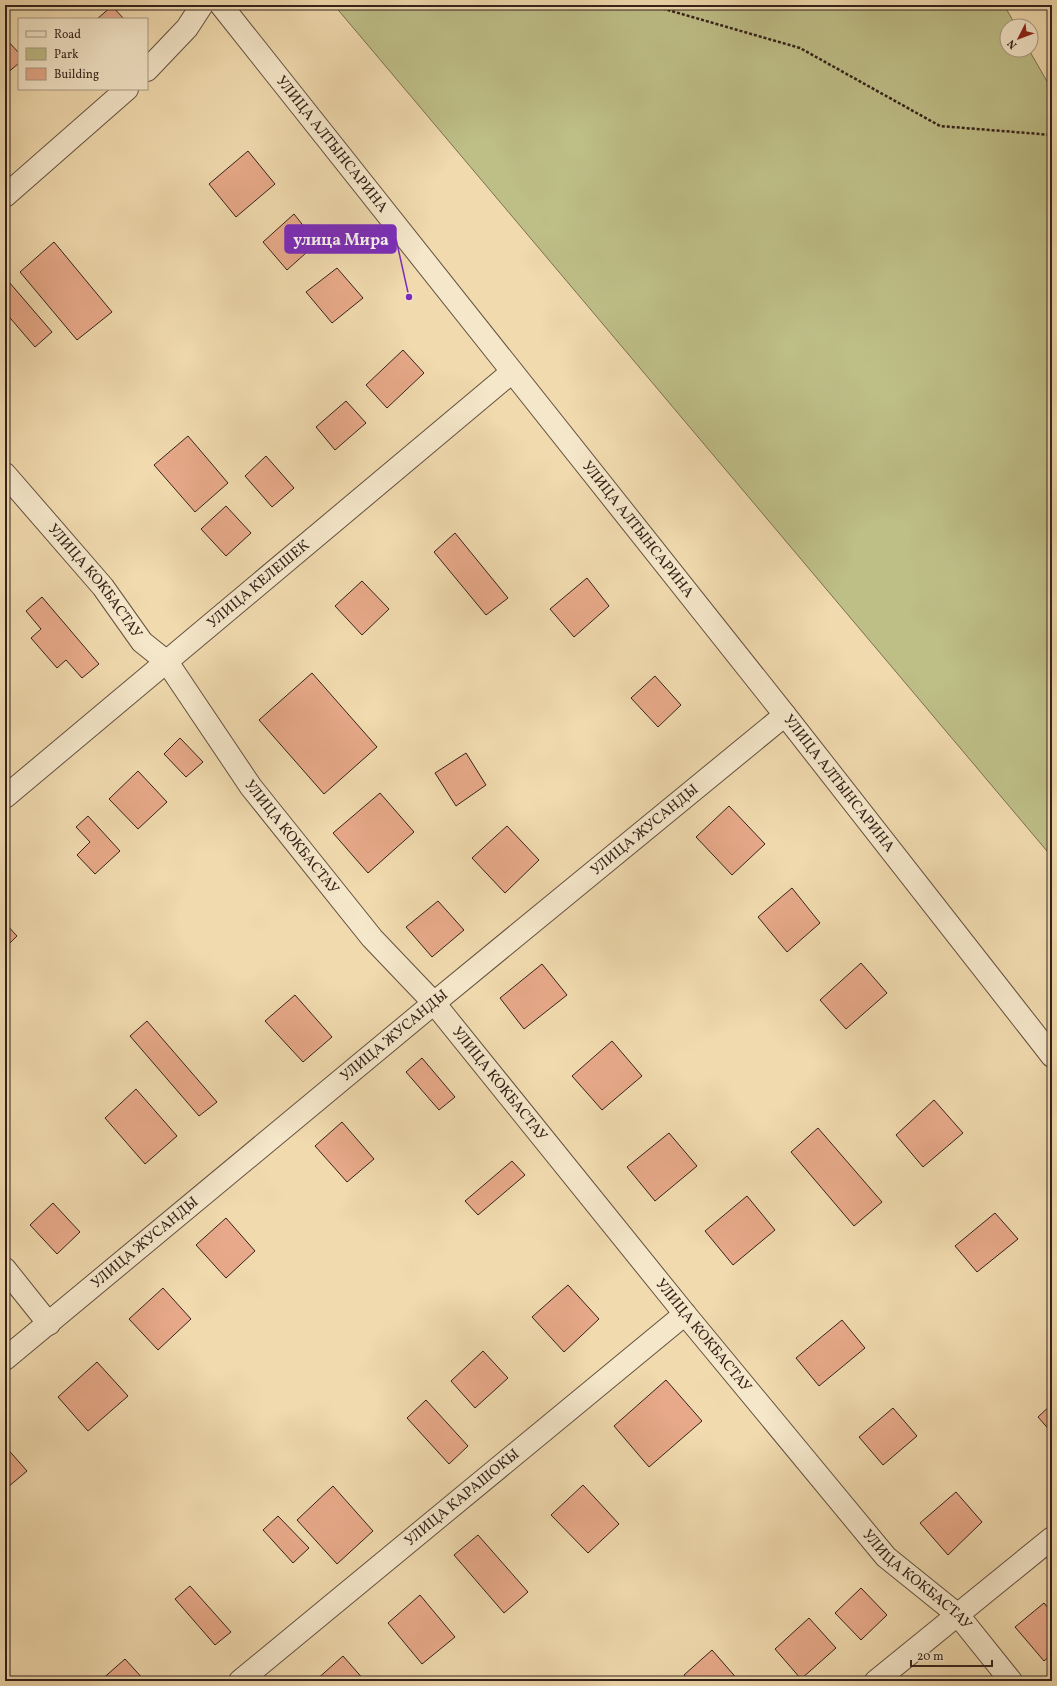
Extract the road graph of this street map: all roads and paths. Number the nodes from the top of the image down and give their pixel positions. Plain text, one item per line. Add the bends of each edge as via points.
1 (202, 5) edge
2 (221, 5) edge
3 (643, 5) edge
4 (148, 69) edge
5 (126, 90) edge
6 (1052, 135) edge
7 (5, 196) edge
8 (512, 372) junction
9 (5, 474) edge
10 (167, 662) junction
11 (785, 715) junction
12 (5, 797) edge
13 (434, 1003) junction
14 (1052, 1056) edge
15 (5, 1269) edge
16 (685, 1314) junction
17 (49, 1324) junction
18 (5, 1359) edge
19 (1052, 1538) edge
20 (958, 1615) junction
21 (240, 1681) edge
22 (876, 1681) edge
23 (1011, 1681) edge

1 - 4 street via 187,28
2 - 8 street, УЛИЦА АЛТЫНСАРИНА
3 - 6 path via 800,48 940,126
5 - 7 street
8 - 10 street, УЛИЦА КЕЛЕШЕК
8 - 11 street, УЛИЦА АЛТЫНСАРИНА
9 - 10 street, УЛИЦА КОКБАСТАУ via 103,587 142,642
10 - 12 street, УЛИЦА КЕЛЕШЕК
10 - 13 street, УЛИЦА КОКБАСТАУ via 251,788 372,938
11 - 13 street, УЛИЦА ЖУСАНДЫ
11 - 14 street, УЛИЦА АЛТЫНСАРИНА
13 - 16 street, УЛИЦА КОКБАСТАУ
13 - 17 street, УЛИЦА ЖУСАНДЫ
15 - 17 street
16 - 20 street, УЛИЦА КОКБАСТАУ via 886,1557
16 - 21 street, УЛИЦА КАРАШОКЫ
17 - 18 street, УЛИЦА ЖУСАНДЫ
19 - 20 street
20 - 22 street
20 - 23 street, УЛИЦА КОКБАСТАУ

